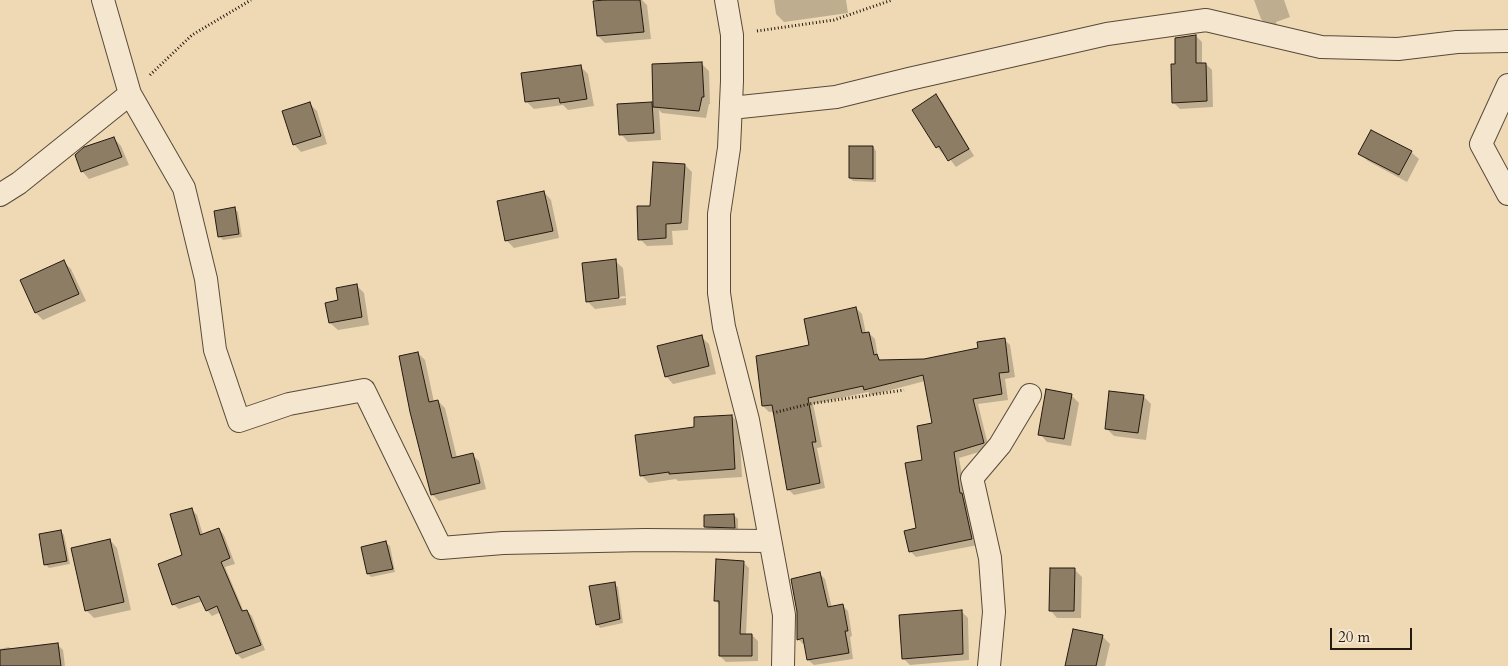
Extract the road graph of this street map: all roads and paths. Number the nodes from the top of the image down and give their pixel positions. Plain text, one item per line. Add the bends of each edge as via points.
1 (103, 0) edge
2 (251, 0) edge
3 (726, 0) edge
4 (892, 0) edge
5 (732, 35) junction
6 (1508, 41) edge
7 (1508, 85) edge
8 (130, 94) junction
9 (731, 108) junction
10 (0, 194) edge
11 (1508, 194) edge
12 (904, 390) dead end
13 (1030, 395) dead end
14 (748, 420) junction
15 (769, 541) junction
16 (783, 666) edge
17 (989, 666) edge

1 - 8 street
2 - 8 path via 192,35
3 - 5 street
4 - 5 path via 834,20
5 - 9 street
6 - 9 street via 1457,42 1398,49 1320,47 1206,20 1107,34 836,97
7 - 11 street via 1481,144
8 - 10 street via 19,183
8 - 15 street via 184,188 206,278 215,350 239,421 290,404 364,390 441,548 512,542
9 - 14 street via 729,148 719,214 719,293 724,327
12 - 14 path via 810,404
13 - 17 street via 1000,445 972,478 990,558 994,612
14 - 15 street
15 - 16 street via 784,615

